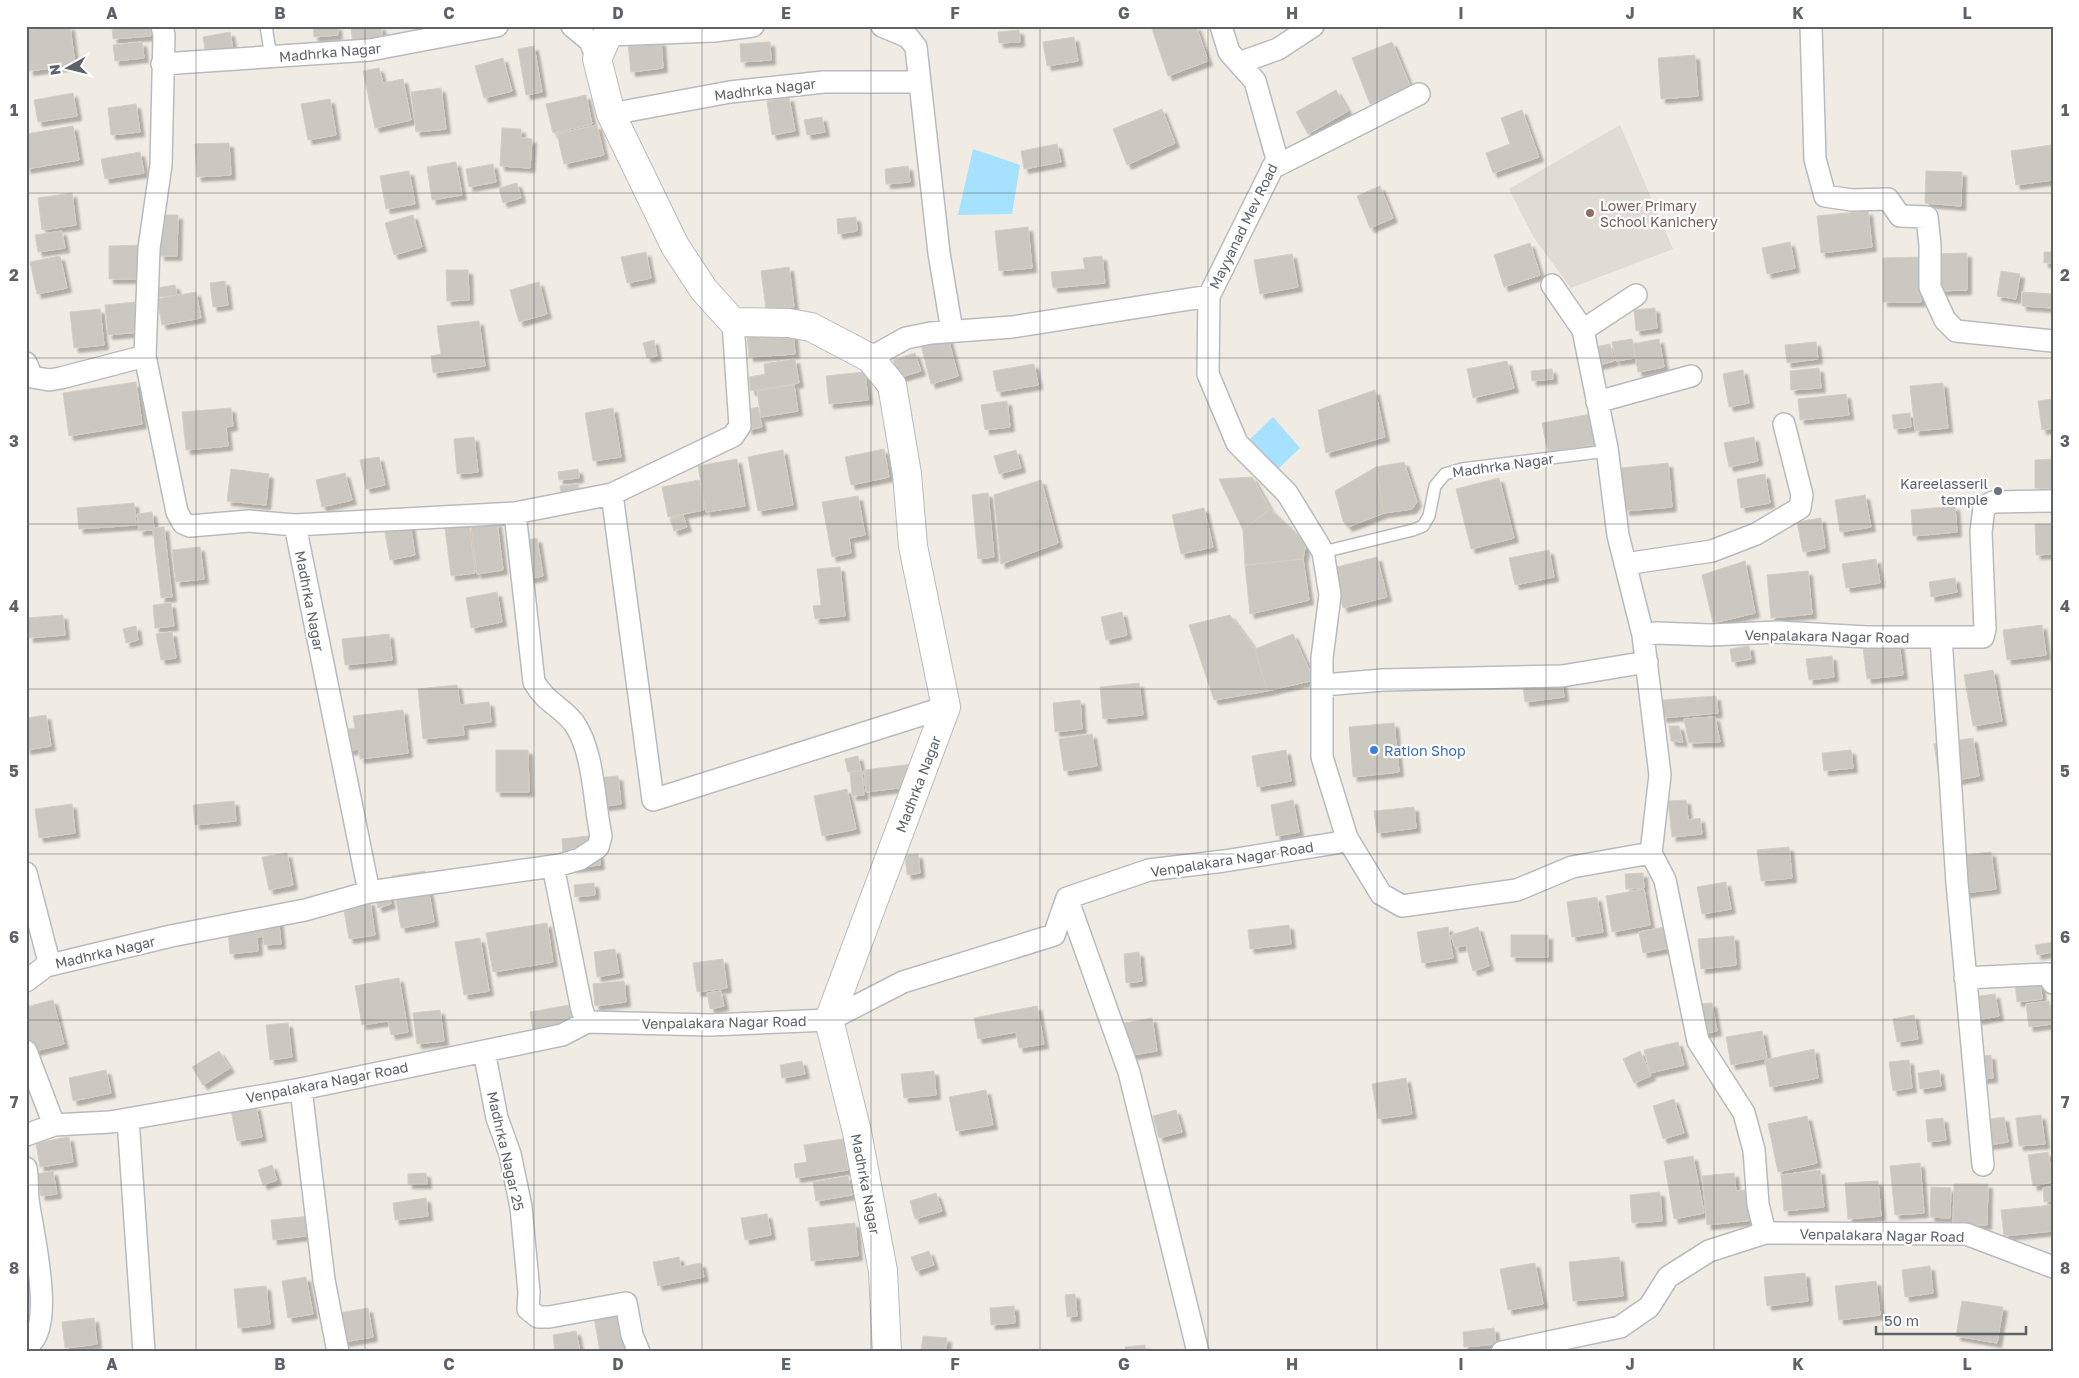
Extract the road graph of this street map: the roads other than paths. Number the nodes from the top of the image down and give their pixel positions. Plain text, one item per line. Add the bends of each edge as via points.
1 (162, 26) edge
2 (266, 26) edge
3 (497, 26) edge
4 (572, 26) edge
5 (753, 26) edge
6 (882, 26) edge
7 (1222, 26) edge
8 (1313, 26) edge
9 (1811, 26) edge
10 (604, 40) edge
11 (271, 57) junction
12 (1239, 63) junction
13 (162, 64) junction
14 (920, 82) junction
15 (1419, 94) dead end
16 (611, 114) junction
17 (1272, 168) junction
18 (1552, 285) dead end
19 (1209, 296) junction
20 (1636, 296) dead end
21 (733, 322) junction
22 (1582, 330) junction
23 (952, 331) junction
24 (2053, 341) edge
25 (145, 356) junction
26 (870, 358) junction
27 (26, 363) edge
28 (1690, 376) dead end
29 (1597, 402) junction
30 (1784, 424) dead end
31 (1607, 449) junction
32 (612, 494) junction
33 (2053, 502) edge
34 (515, 513) junction
35 (295, 525) junction
36 (1323, 552) junction
37 (1625, 564) junction
38 (1644, 635) junction
39 (1941, 637) junction
40 (1647, 662) junction
41 (1323, 685) junction
42 (946, 708) junction
43 (1344, 834) junction
44 (1651, 853) junction
45 (553, 866) junction
46 (26, 873) edge
47 (369, 892) junction
48 (1067, 898) junction
49 (46, 966) junction
50 (2051, 977) edge
51 (1965, 978) junction
52 (26, 981) edge
53 (829, 1020) junction
54 (587, 1022) junction
55 (26, 1051) edge
56 (484, 1051) junction
57 (301, 1089) junction
58 (128, 1119) junction
59 (54, 1124) junction
60 (26, 1135) edge
61 (1982, 1165) dead end
62 (26, 1168) edge
63 (1765, 1233) junction
64 (2053, 1267) edge
65 (26, 1346) edge
66 (144, 1352) edge
67 (338, 1352) edge
68 (639, 1352) edge
69 (887, 1352) edge
70 (1198, 1352) edge
71 (1502, 1352) edge

1 - 13 street
2 - 11 lane
3 - 11 street, Madhrka Nagar via 370,50
4 - 10 street via 590,41
5 - 10 street
6 - 14 street via 908,37 916,47
7 - 12 street, Mayyanad Mev Road via 1229,52
8 - 12 street via 1278,49
9 - 24 street via 1815,159 1825,196 1852,200 1888,199 1900,216 1927,217 1930,286 1945,320 1956,331
10 - 16 street
11 - 13 street, Madhrka Nagar
12 - 17 street, Mayyanad Mev Road via 1255,81 1277,159
13 - 25 street via 160,165 148,248
14 - 16 street, Madhrka Nagar via 824,82 730,92
14 - 23 street via 939,253
15 - 17 street
16 - 21 street via 675,246 704,290
17 - 19 street, Mayyanad Mev Road
18 - 22 street
19 - 23 street via 1012,327
19 - 36 street, Mayyanad Mev Road via 1208,374 1237,443 1287,493
20 - 22 street
21 - 26 street via 789,323 811,327
21 - 32 street via 740,426 733,436
22 - 29 street
23 - 26 street via 906,338
25 - 27 street via 49,380 32,377
25 - 35 street via 176,512 183,523 197,527 249,521
26 - 42 street via 892,385 907,474 913,546
28 - 29 street
29 - 31 street
30 - 37 street via 1802,495 1800,508 1756,534 1712,551
31 - 36 lane, Madhrka Nagar via 1462,468 1445,474 1435,486 1429,516 1423,526
31 - 37 street
32 - 34 street
32 - 42 street via 653,800
33 - 39 street, Venpalakara Nagar Road via 1993,502 1984,507 1981,532 1983,637
34 - 35 street
34 - 45 street, Madhrka Nagar via 534,682 545,698 566,713 581,736 601,836 598,848 590,854
35 - 47 street, Madhrka Nagar
36 - 41 street via 1330,595 1322,658
37 - 38 street
38 - 39 street, Venpalakara Nagar Road via 1778,632
38 - 40 street
39 - 51 street
40 - 41 street via 1562,676 1383,680
40 - 44 street via 1660,775
41 - 43 street via 1322,757
42 - 53 street, Madhrka Nagar
43 - 44 street via 1381,894 1402,906 1517,890 1572,867
43 - 48 street, Venpalakara Nagar Road via 1336,843 1149,870
44 - 63 street via 1666,880 1698,1041 1744,1113 1754,1150 1758,1204
45 - 47 street, Madhrka Nagar
45 - 54 street
46 - 49 street, Madhrka Nagar via 46,946
47 - 49 street, Madhrka Nagar via 305,910 171,936
48 - 53 street, Venpalakara Nagar Road via 1054,934 903,982
48 - 70 street via 1129,1072
49 - 52 street, Madhrka Nagar
50 - 51 street
51 - 61 street
53 - 54 street, Venpalakara Nagar Road via 710,1025
53 - 69 street, Madhrka Nagar via 857,1132 883,1271
54 - 56 street, Venpalakara Nagar Road via 562,1035
55 - 59 street
56 - 57 street, Venpalakara Nagar Road
56 - 68 street, Madhrka Nagar 25 via 497,1118 510,1154 521,1207 528,1309 538,1317 549,1317 626,1303
57 - 58 street, Venpalakara Nagar Road
57 - 67 street via 324,1280
58 - 59 street, Venpalakara Nagar Road via 84,1125
58 - 66 street
59 - 60 street
62 - 65 street via 39,1267 41,1321 38,1336
63 - 64 street, Venpalakara Nagar Road via 1966,1234
63 - 71 street, Venpalakara Nagar Road via 1709,1251 1668,1277 1649,1306 1620,1327

